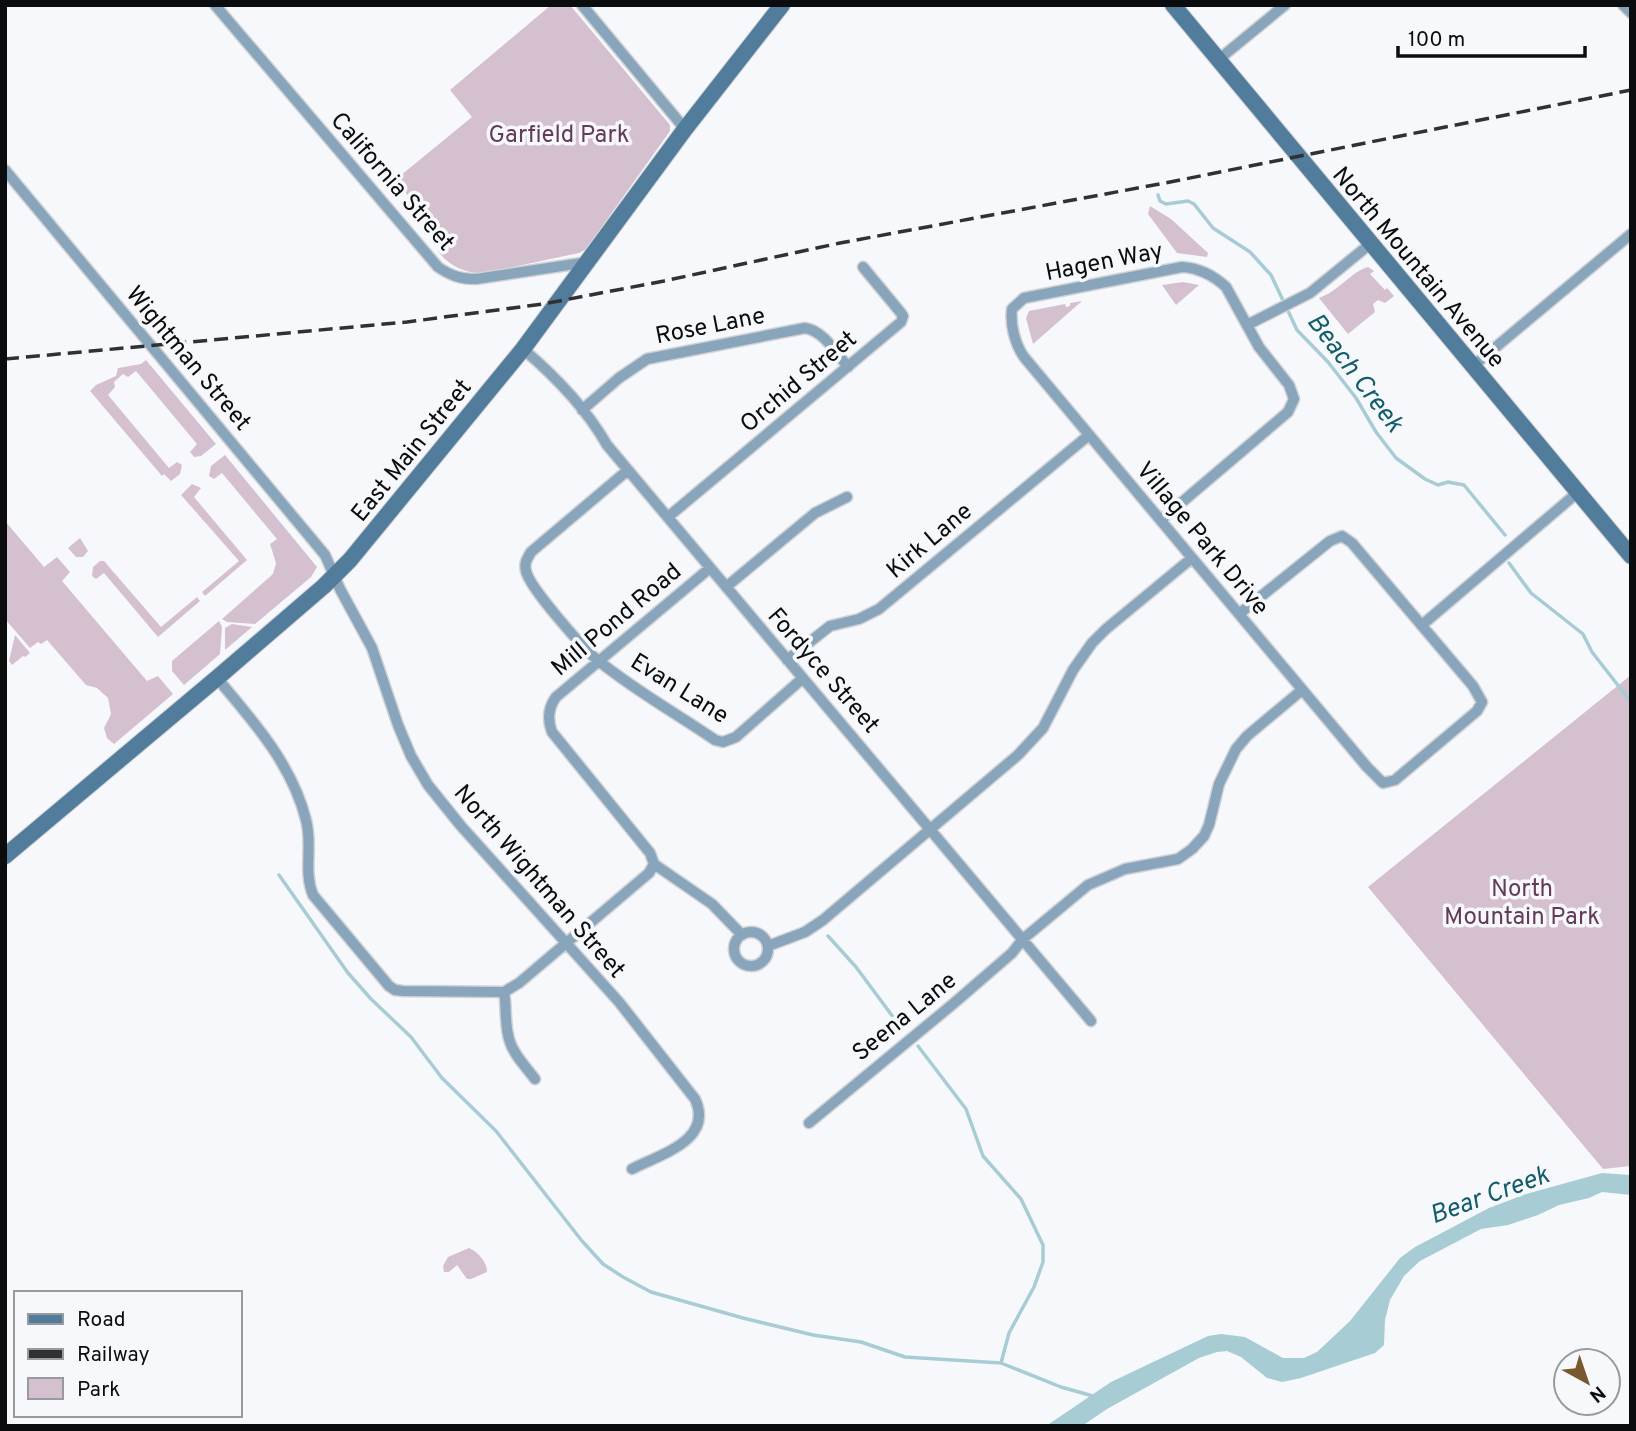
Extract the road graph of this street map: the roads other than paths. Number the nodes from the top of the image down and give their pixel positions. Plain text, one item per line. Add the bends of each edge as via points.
1 (215, 5) edge
2 (582, 5) edge
3 (782, 5) edge
4 (1173, 5) edge
5 (1285, 5) edge
6 (1623, 5) edge
7 (1631, 13) edge
8 (1218, 60) junction
9 (685, 129) junction
10 (5, 170) edge
11 (1631, 234) edge
12 (1370, 244) junction
13 (589, 262) junction
14 (863, 267) dead end
15 (1012, 309) joint
16 (1247, 325) junction
17 (523, 349) junction
18 (848, 367) junction
19 (1472, 367) junction
20 (582, 410) junction
21 (1090, 435) junction
22 (628, 470) junction
23 (1577, 493) junction
24 (847, 497) dead end
25 (668, 517) junction
26 (1160, 520) junction
27 (1631, 556) edge
28 (1192, 558) junction
29 (710, 568) junction
30 (335, 577) junction
31 (726, 587) junction
32 (1239, 614) junction
33 (1422, 625) junction
34 (787, 660) junction
35 (598, 661) junction
36 (217, 678) junction
37 (803, 678) junction
38 (1302, 690) junction
39 (931, 828) junction
40 (5, 856) edge
41 (654, 864) junction
42 (742, 934) junction
43 (1023, 939) junction
44 (566, 943) junction
45 (768, 946) junction
46 (504, 992) junction
47 (1091, 1021) dead end
48 (535, 1079) dead end
49 (809, 1123) dead end
50 (632, 1169) dead end

1 - 13 street, California Street via 447,273 476,279
2 - 9 street
3 - 9 street, East Main Street
4 - 8 street, North Mountain Avenue
5 - 8 street
6 - 7 street
8 - 12 street, North Mountain Avenue
9 - 13 street, East Main Street
10 - 30 street, Wightman Street via 325,555
11 - 19 street
12 - 16 street via 1303,297
12 - 19 street, North Mountain Avenue
13 - 17 street, East Main Street
14 - 18 street, Orchid Street via 903,319
15 - 16 street, Hagen Way via 1024,298 1182,267 1219,280
15 - 21 street, Village Park Drive via 1021,352
16 - 26 street, Hagen Way via 1293,392 1293,406
17 - 20 street, Fordyce Street
17 - 30 street, East Main Street
18 - 20 street, Rose Lane via 819,334 805,328 648,359
18 - 25 street, Orchid Street
19 - 23 street, North Mountain Avenue
20 - 22 street, Fordyce Street
21 - 26 street, Village Park Drive
21 - 34 street, Kirk Lane via 879,609 830,626
22 - 25 street, Fordyce Street
22 - 35 street via 525,562 532,584
23 - 27 street, North Mountain Avenue
23 - 33 street
24 - 31 street via 815,513
25 - 29 street, Fordyce Street
26 - 28 street, Village Park Drive
28 - 32 street, Village Park Drive
28 - 39 street via 1106,629 1073,670 1052,714 1032,741
29 - 31 street, Fordyce Street
29 - 35 street, Mill Pond Road
30 - 36 street, East Main Street
30 - 44 street, North Wightman Street via 372,648 398,725 428,785
31 - 34 street, Fordyce Street
32 - 33 street via 1342,536
32 - 38 street, Village Park Drive
33 - 38 street, Village Park Drive via 1478,691 1482,702 1395,780 1383,783 1367,768
34 - 37 street, Fordyce Street
35 - 37 street, Evan Lane via 723,742 736,737
35 - 41 street, Mill Pond Road via 556,696 550,705 549,726
36 - 40 street, East Main Street
36 - 46 street via 273,747 301,803 313,895 389,986 395,990
37 - 39 street, Fordyce Street
38 - 43 street, Seena Lane via 1236,749 1219,784 1209,825 1192,849 1178,859 1125,869 1088,885
39 - 43 street, Fordyce Street
39 - 45 street via 823,920
41 - 42 street via 712,904
41 - 44 street
42 - 45 street via 758,933
42 - 45 street via 734,950 744,965 762,962
43 - 47 street, Fordyce Street
43 - 49 street, Seena Lane via 983,979
44 - 46 street
44 - 50 street, North Wightman Street via 619,1002 699,1108 696,1132
46 - 48 street via 509,1042

